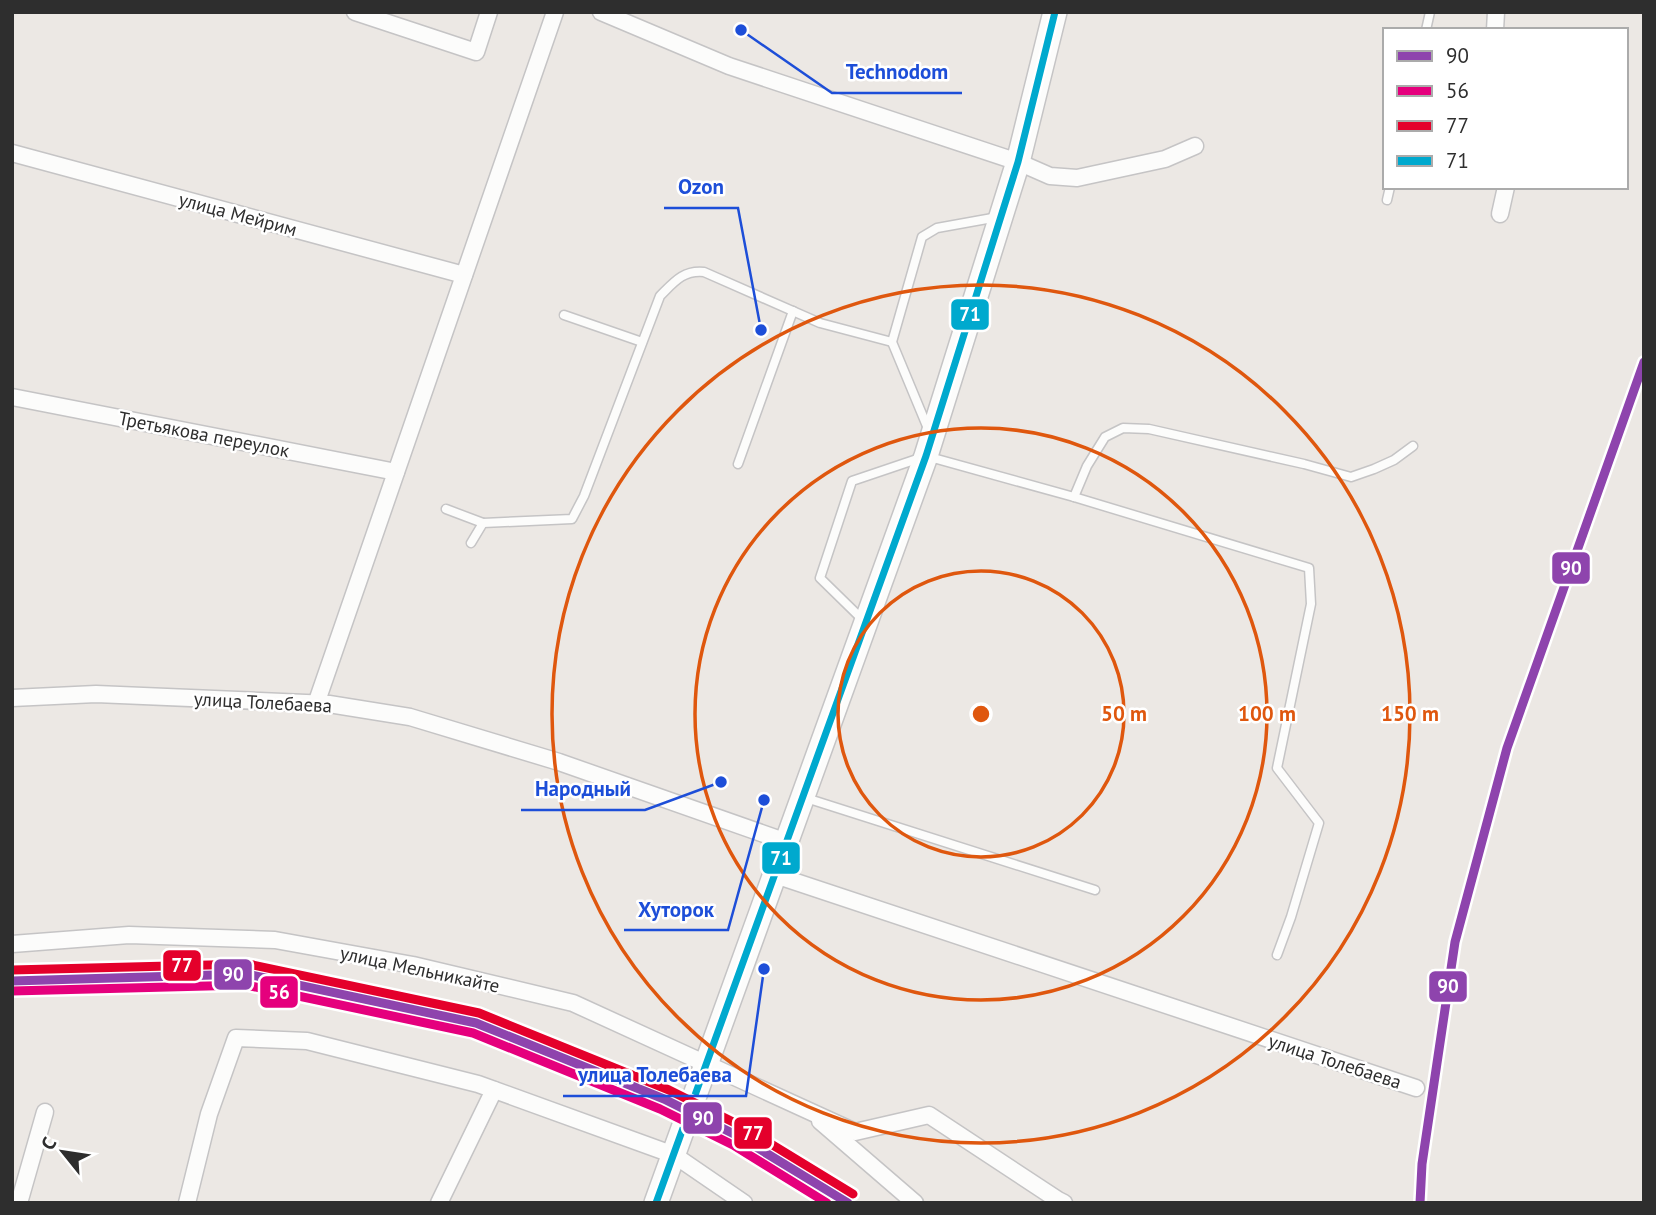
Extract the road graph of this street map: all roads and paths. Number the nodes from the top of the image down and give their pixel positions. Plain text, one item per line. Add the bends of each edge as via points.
1 (355, 12) edge
2 (489, 12) edge
3 (555, 12) edge
4 (601, 12) edge
5 (1055, 12) edge
6 (1195, 146) dead end
7 (12, 153) edge
8 (1018, 162) junction
9 (1390, 189) edge
10 (1506, 189) edge
11 (1387, 200) dead end
12 (1500, 214) dead end
13 (1001, 217) junction
14 (464, 275) junction
15 (793, 311) junction
16 (564, 315) dead end
17 (642, 342) junction
18 (892, 342) junction
19 (12, 397) edge
20 (1413, 446) dead end
21 (929, 447) junction
22 (738, 464) dead end
23 (396, 472) junction
24 (1074, 497) junction
25 (446, 509) dead end
26 (483, 523) junction
27 (471, 543) dead end
28 (866, 623) junction
29 (12, 698) edge
30 (316, 704) junction
31 (803, 797) junction
32 (787, 842) junction
33 (775, 875) junction
34 (1095, 890) dead end
35 (12, 944) edge
36 (1277, 955) dead end
37 (707, 1063) junction
38 (1416, 1088) dead end
39 (494, 1090) junction
40 (804, 1108) junction
41 (45, 1112) dead end
42 (674, 1155) junction
43 (19, 1203) edge
44 (187, 1203) edge
45 (439, 1203) edge
46 (656, 1203) edge
47 (744, 1203) edge
48 (915, 1203) edge
49 (1064, 1203) edge

1 - 2 street via 476,52
3 - 14 street
4 - 8 street via 729,66
5 - 8 main road
6 - 8 street via 1165,159 1077,178 1050,176
7 - 14 street, улица Мейрим
8 - 13 main road
9 - 11 lane
10 - 12 street
13 - 18 lane via 937,228 922,237
13 - 21 main road
14 - 23 street
15 - 17 lane via 692,271 660,296
15 - 18 lane
15 - 22 lane
16 - 17 lane
17 - 26 lane via 572,519
18 - 21 lane
19 - 23 street, Третьякова переулок
20 - 24 lane via 1374,470 1351,477 1149,429 1123,428 1105,437
21 - 24 lane
21 - 28 main road
21 - 28 lane via 852,481 820,578
23 - 30 street
24 - 36 lane via 1309,568 1311,604 1277,768 1319,823
25 - 26 lane
26 - 27 lane
28 - 31 main road
29 - 30 street, улица Толебаева via 96,694
30 - 32 street, улица Толебаева via 411,717 559,762
31 - 32 main road
31 - 34 lane
32 - 33 main road
33 - 37 main road
33 - 38 street, улица Толебаева
35 - 37 street, улица Мельникайте via 129,935 275,940 413,965 573,1003
37 - 40 street, улица Мельникайте
37 - 42 main road
39 - 42 street
39 - 44 street via 307,1041 236,1038 209,1114
39 - 45 street
40 - 48 street, улица Мельникайте
40 - 49 street, улица Мельникайте via 855,1132 929,1115
41 - 43 street
42 - 46 main road
42 - 47 street

